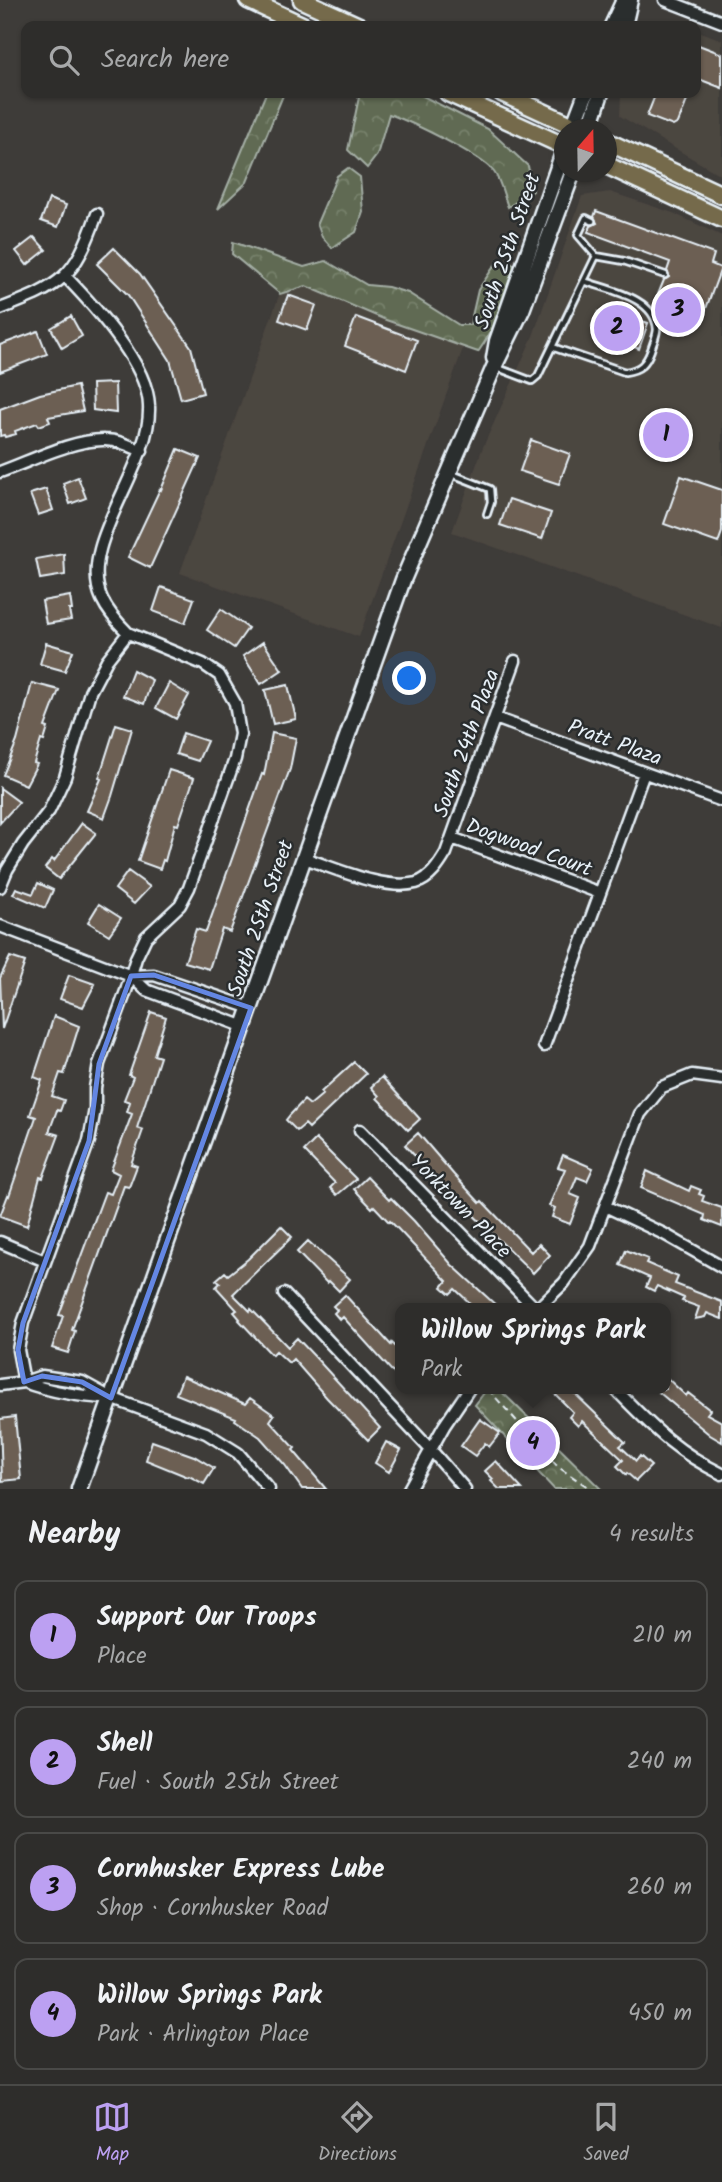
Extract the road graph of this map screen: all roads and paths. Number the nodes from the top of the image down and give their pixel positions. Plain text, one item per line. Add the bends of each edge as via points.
1 (248, 0) edge
2 (302, 0) edge
3 (624, 0) edge
4 (630, 0) edge
5 (664, 0) edge
6 (293, 21) edge
7 (348, 21) edge
8 (614, 21) edge
9 (625, 21) edge
10 (722, 22) edge
11 (458, 98) edge
12 (513, 98) edge
13 (585, 98) edge
14 (598, 98) edge
15 (558, 119) edge
16 (581, 119) edge
17 (585, 119) edge
18 (554, 143) edge
19 (617, 146) edge
20 (617, 170) edge
21 (554, 179) edge
22 (569, 182) edge
23 (722, 195) edge
24 (97, 214) dead end
25 (722, 219) edge
26 (592, 221) dead end
27 (596, 257) junction
28 (665, 275) dead end
29 (66, 277) junction
30 (584, 281) junction
31 (0, 309) edge
32 (552, 347) junction
33 (494, 367) junction
34 (142, 451) junction
35 (0, 472) edge
36 (447, 473) junction
37 (487, 514) dead end
38 (128, 633) junction
39 (515, 661) dead end
40 (495, 718) junction
41 (644, 773) junction
42 (722, 801) edge
43 (452, 838) junction
44 (304, 858) junction
45 (0, 887) edge
46 (600, 893) junction
47 (0, 926) edge
48 (131, 976) junction
49 (251, 1008) junction
50 (244, 1027) junction
51 (544, 1046) dead end
52 (722, 1079) edge
53 (360, 1130) dead end
54 (607, 1207) junction
55 (0, 1242) edge
56 (46, 1261) junction
57 (722, 1267) edge
58 (284, 1294) dead end
59 (531, 1303) edge
60 (542, 1303) edge
61 (24, 1382) junction
62 (0, 1385) edge
63 (466, 1394) edge
64 (492, 1394) edge
65 (620, 1394) edge
66 (111, 1398) junction
67 (431, 1450) junction
68 (722, 1474) edge
69 (79, 1489) edge
70 (269, 1489) edge
71 (409, 1489) edge
72 (465, 1489) edge
73 (591, 1489) edge

1 - 6 main road
2 - 7 main road
3 - 8 street
4 - 9 street
5 - 10 street
11 - 18 main road
12 - 15 main road
13 - 16 street
14 - 17 street
19 - 23 main road
20 - 25 main road
21 - 33 street, South 25th Street via 496,341
22 - 33 street, South 25th Street via 522,310
24 - 29 street via 81,256
26 - 27 lane via 586,218 578,235
27 - 28 lane
27 - 30 lane
29 - 31 street via 39,294
29 - 34 street via 107,323 144,384 150,404
30 - 32 lane
30 - 32 lane via 648,309 657,331 647,361 625,372
32 - 33 lane via 532,381
33 - 36 street, South 25th Street
34 - 35 street via 106,440 81,442
34 - 38 street via 105,533 96,569 101,598
36 - 37 lane via 490,489
36 - 44 street, South 25th Street via 403,580
38 - 45 street via 90,692 65,777 49,811 12,861
38 - 48 street via 219,675 235,703 240,734 189,888 180,905 146,937
39 - 40 street, South 24th Plaza
40 - 41 street, Pratt Plaza
40 - 43 street, South 24th Plaza
41 - 42 street, Pratt Plaza
41 - 46 street
43 - 44 street, Dogwood Court via 438,867 417,883 386,884
43 - 46 street, Dogwood Court
44 - 49 street, South 25th Street
46 - 51 street
47 - 48 street
48 - 49 street via 154,975
48 - 50 street via 146,990
48 - 56 street via 99,1064 89,1141
49 - 50 street, South 25th Street
50 - 66 street, South 25th Street
52 - 54 street via 692,1075 663,1087 640,1114
53 - 59 street, Yorktown Place
54 - 57 street
54 - 60 street via 590,1246 564,1283
55 - 56 street
56 - 61 street via 18,1350
58 - 67 street
61 - 62 street
61 - 66 street via 42,1376 82,1382
63 - 67 street
64 - 73 path via 558,1467
65 - 68 street via 667,1441
66 - 69 street, South 25th Street
66 - 70 street via 206,1433 238,1453
67 - 71 street
67 - 72 street

